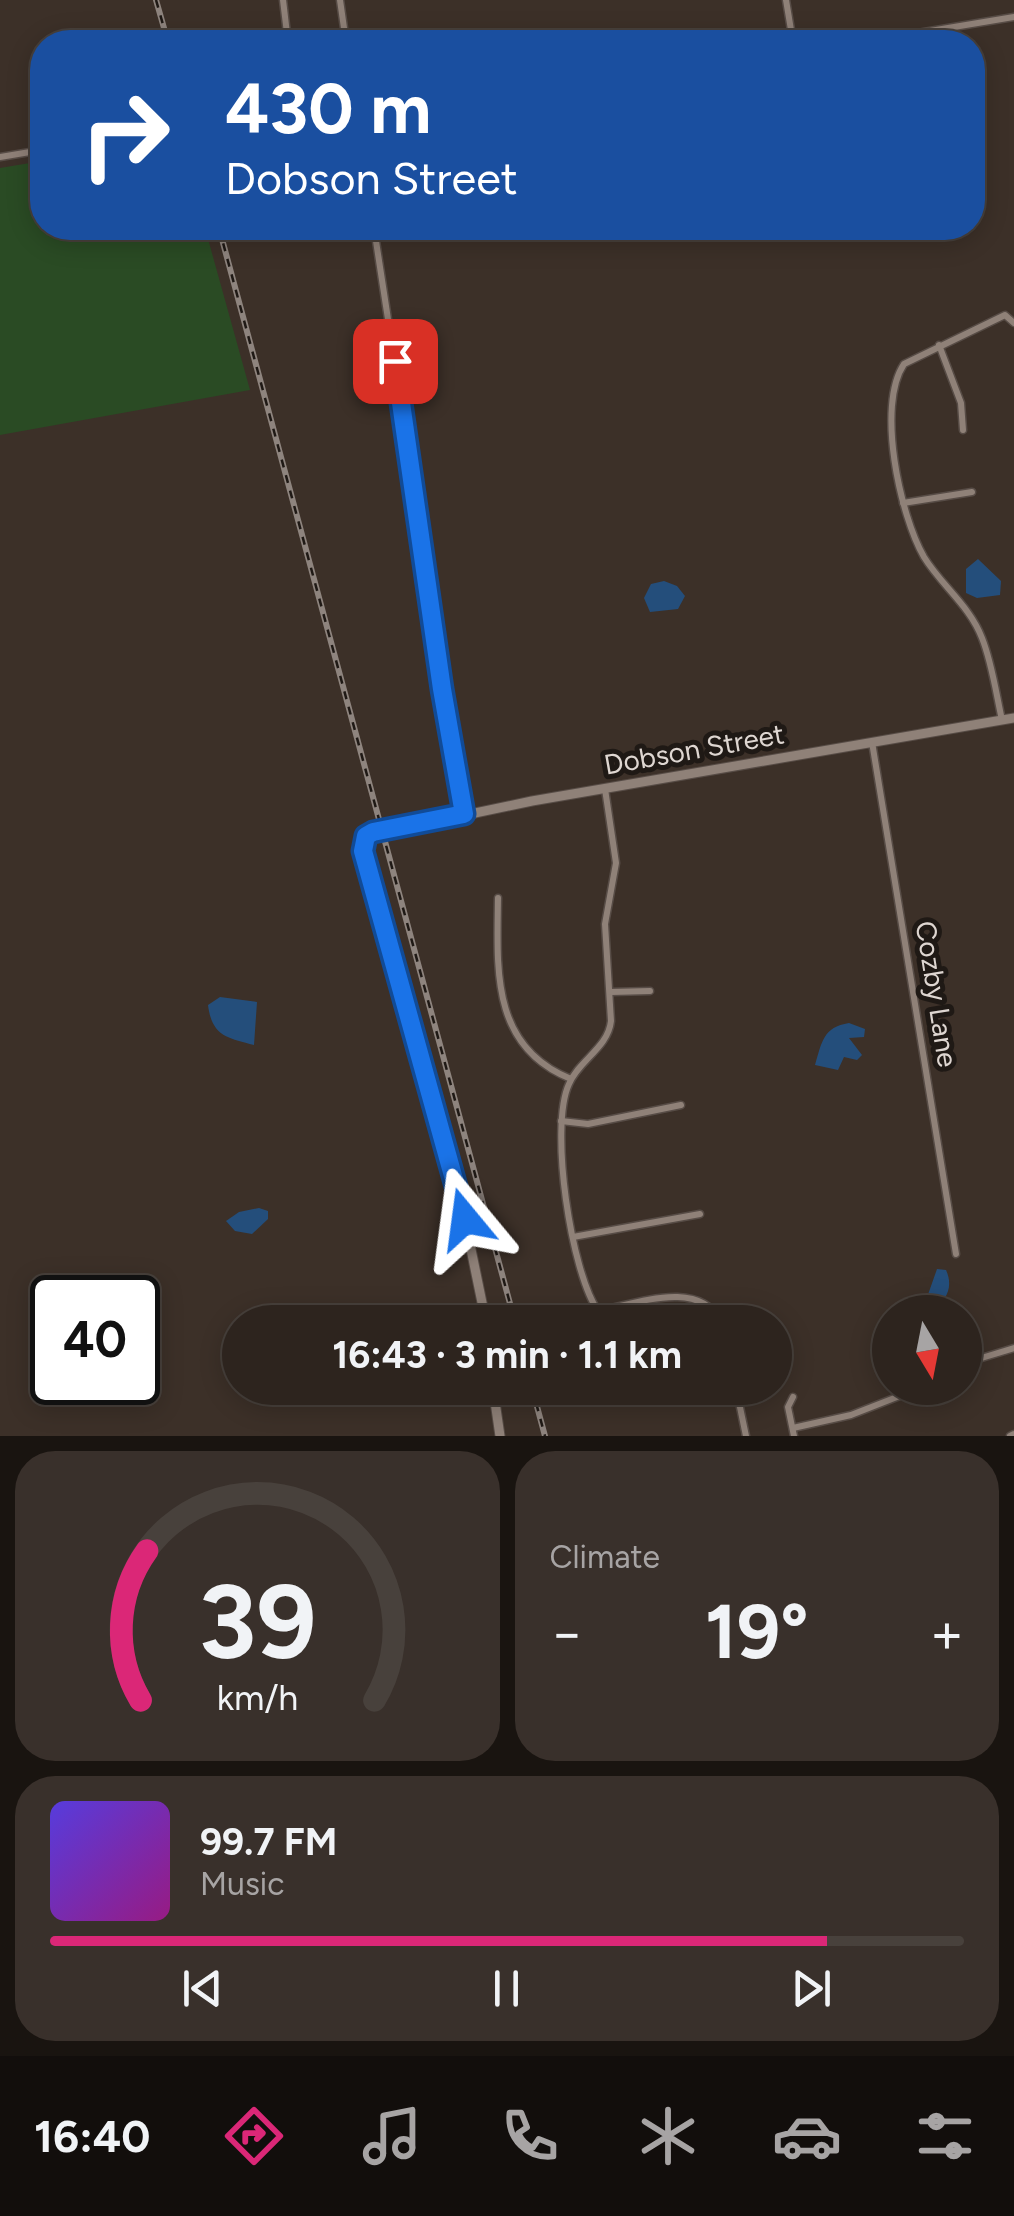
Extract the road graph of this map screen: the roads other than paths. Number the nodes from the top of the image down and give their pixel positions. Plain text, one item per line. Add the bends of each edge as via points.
1 (283, 0) edge
2 (340, 0) edge
3 (786, 0) edge
4 (1014, 17) edge
5 (287, 30) edge
6 (344, 30) edge
7 (791, 30) edge
8 (936, 30) edge
9 (30, 152) edge
10 (0, 158) edge
11 (376, 240) edge
12 (1014, 323) edge
13 (938, 345) junction
14 (963, 430) dead end
15 (972, 492) dead end
16 (903, 504) junction
17 (1014, 718) edge
18 (1002, 720) junction
19 (872, 742) junction
20 (605, 788) junction
21 (464, 814) junction
22 (498, 898) dead end
23 (650, 990) dead end
24 (611, 992) junction
25 (571, 1078) junction
26 (681, 1105) dead end
27 (561, 1121) junction
28 (700, 1214) dead end
29 (573, 1236) junction
30 (956, 1254) dead end
31 (482, 1305) edge
32 (594, 1305) edge
33 (634, 1305) edge
34 (707, 1305) edge
35 (1014, 1348) edge
36 (982, 1358) edge
37 (793, 1396) dead end
38 (495, 1405) edge
39 (740, 1405) edge
40 (877, 1405) edge
41 (794, 1432) edge
42 (500, 1436) edge
43 (746, 1436) edge

1 - 5 street
2 - 6 street
3 - 7 street
4 - 8 street
9 - 10 street
11 - 21 street
12 - 13 street via 1008,316
13 - 14 street via 961,403
13 - 16 street via 899,372 893,421
15 - 16 street
16 - 18 street via 926,561 982,636
17 - 18 street, Dobson Street
18 - 19 street, Dobson Street
19 - 20 street, Dobson Street
19 - 30 street, Cozby Lane
20 - 21 street, Dobson Street
20 - 24 street via 616,863 605,924
21 - 31 street, Dobson Street via 382,830 366,836 363,851
22 - 25 street via 504,1006 518,1037 550,1070
23 - 24 street
24 - 25 street via 610,1034
25 - 27 street
26 - 27 street via 588,1124
27 - 29 street
28 - 29 street
29 - 32 street
33 - 34 street via 688,1296
35 - 36 street
37 - 41 street via 788,1407
38 - 42 street
39 - 43 street
40 - 41 street

